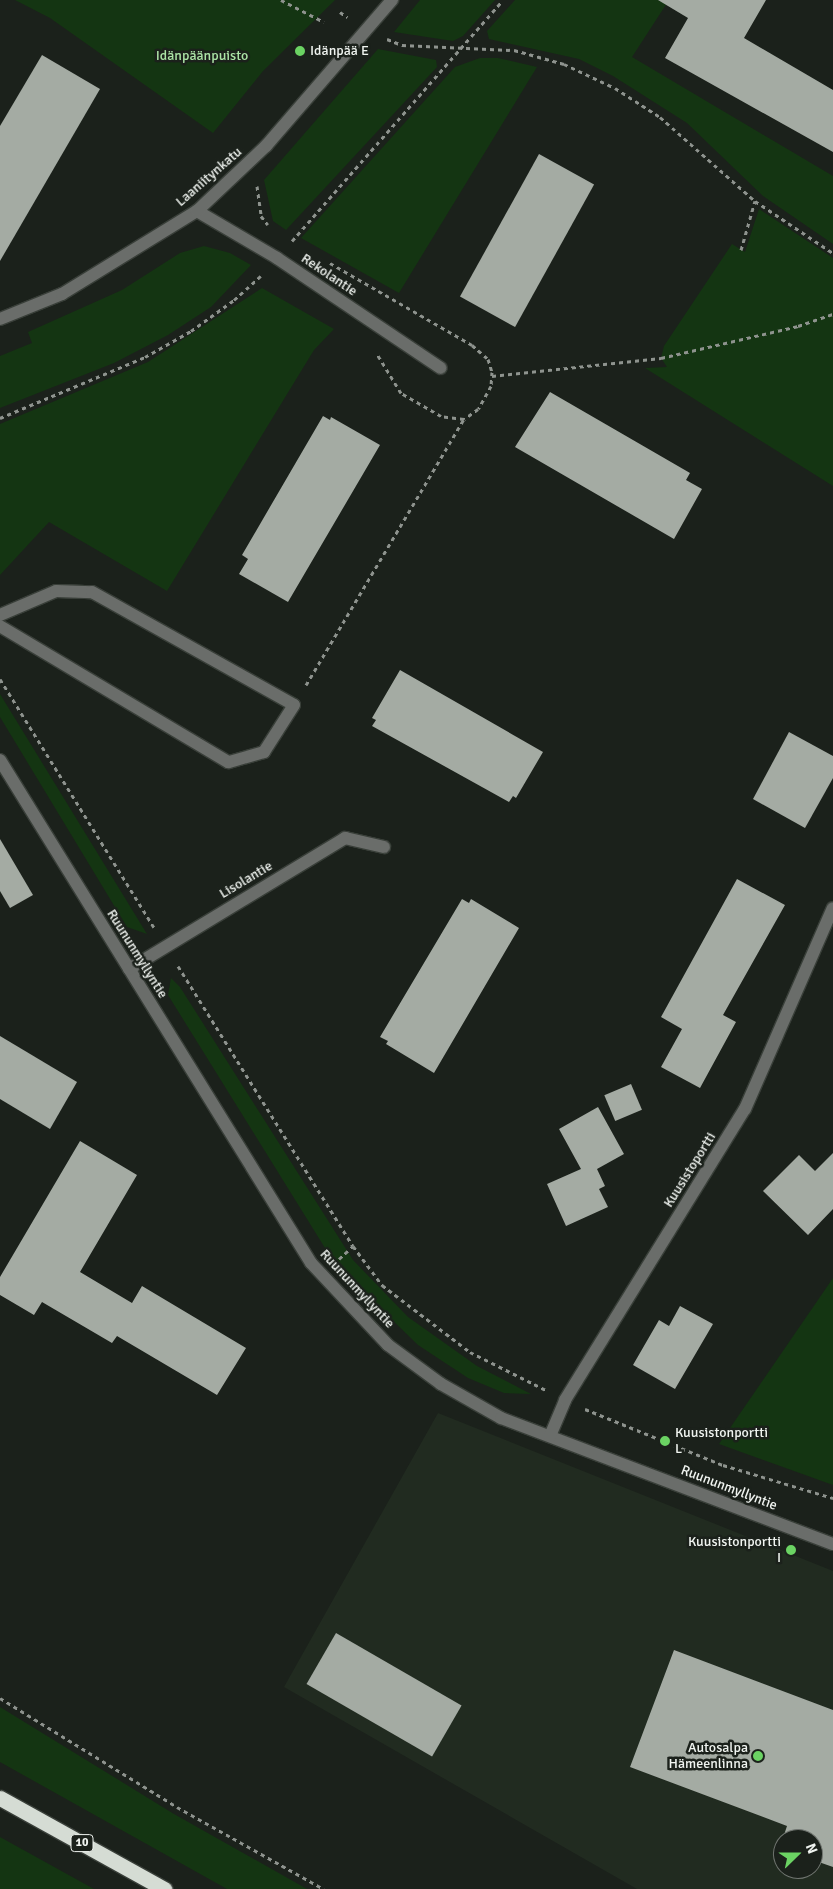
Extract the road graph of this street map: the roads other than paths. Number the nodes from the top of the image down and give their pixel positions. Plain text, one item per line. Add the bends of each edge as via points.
1 (392, 0) edge
2 (197, 211) junction
3 (0, 319) edge
4 (441, 368) dead end
5 (0, 615) edge
6 (0, 626) edge
7 (0, 760) edge
8 (384, 848) dead end
9 (833, 908) edge
10 (129, 969) junction
11 (550, 1436) junction
12 (833, 1544) edge
13 (0, 1798) edge
14 (164, 1889) edge

1 - 2 street, Laaniitynkatu via 266,146
2 - 3 street, Laaniitynkatu via 62,294
2 - 4 street, Rekolantie via 277,258
5 - 6 street via 56,590 92,592 294,706 264,752 228,762
7 - 10 street, Ruununmyllyntie
8 - 10 street, Lisolantie via 346,838
9 - 11 street, Kuusistoportti via 745,1109 565,1400
10 - 11 street, Ruununmyllyntie via 311,1263 388,1345 441,1384 500,1418
11 - 12 street, Ruununmyllyntie
13 - 14 highway, 10

